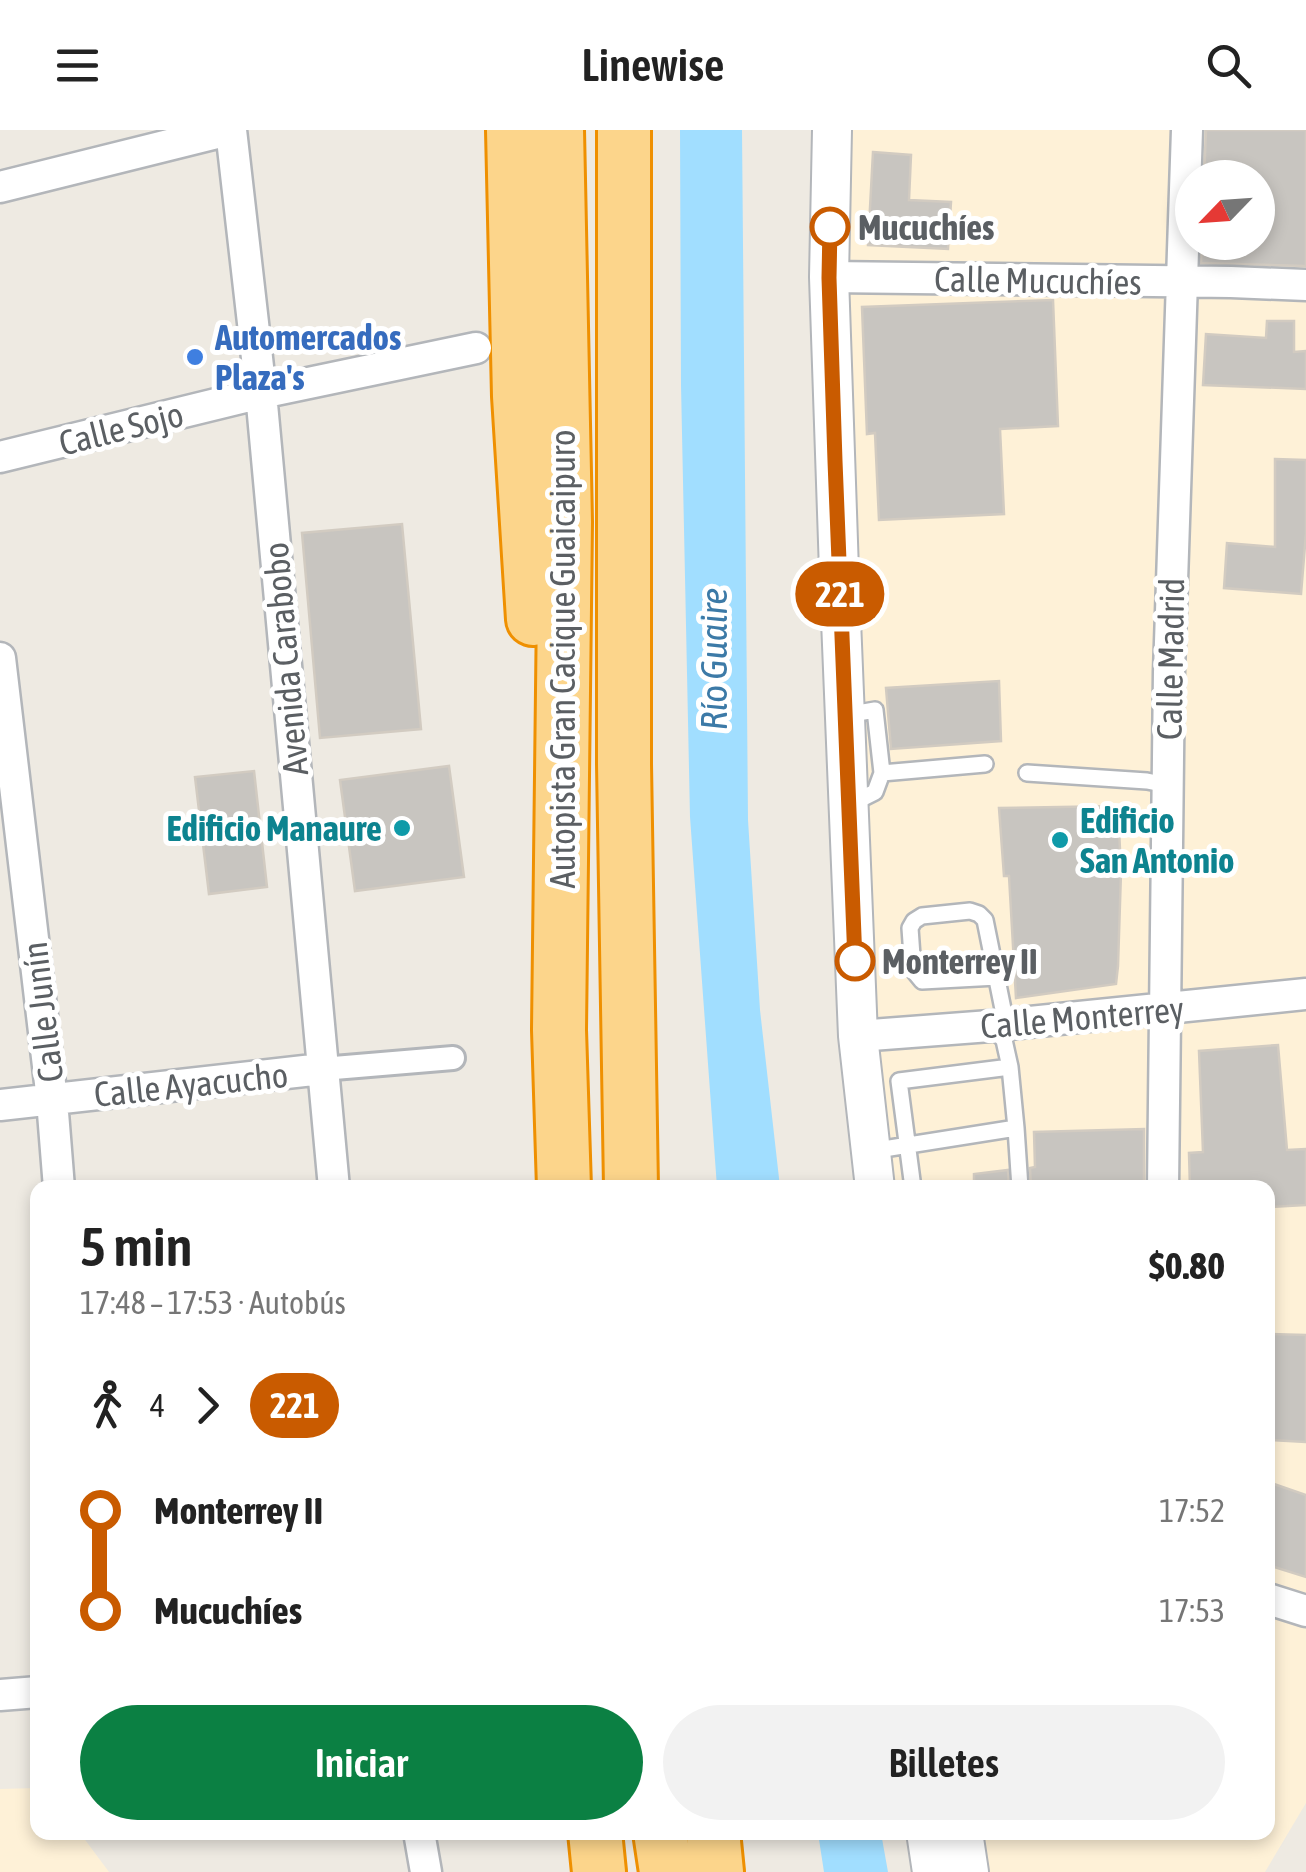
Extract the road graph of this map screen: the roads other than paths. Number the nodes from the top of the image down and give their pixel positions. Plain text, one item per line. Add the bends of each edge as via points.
1 (230, 130) edge
2 (513, 130) edge
3 (557, 130) edge
4 (624, 130) edge
5 (832, 130) edge
6 (1187, 130) edge
7 (0, 187) edge
8 (829, 278) junction
9 (1183, 282) junction
10 (1306, 285) edge
11 (476, 348) dead end
12 (261, 393) junction
13 (0, 458) edge
14 (0, 658) edge
15 (846, 715) junction
16 (985, 764) dead end
17 (882, 773) junction
18 (1026, 773) dead end
19 (1168, 785) junction
20 (850, 804) junction
21 (997, 977) junction
22 (1306, 994) edge
23 (1166, 1009) junction
24 (998, 1025) junction
25 (559, 1030) junction
26 (858, 1036) junction
27 (453, 1058) dead end
28 (1010, 1067) junction
29 (322, 1069) junction
30 (52, 1100) junction
31 (0, 1105) edge
32 (1016, 1128) junction
33 (884, 1161) edge
34 (58, 1180) edge
35 (333, 1180) edge
36 (564, 1180) edge
37 (632, 1180) edge
38 (904, 1180) edge
39 (1019, 1180) edge
40 (1163, 1180) edge
41 (1275, 1601) edge
42 (1306, 1611) edge
43 (30, 1693) edge
44 (0, 1695) edge
45 (420, 1840) edge
46 (596, 1840) edge
47 (661, 1840) edge
48 (714, 1840) edge
49 (927, 1840) edge
50 (964, 1840) edge
51 (426, 1872) edge
52 (599, 1872) edge
53 (666, 1872) edge
54 (717, 1872) edge
55 (932, 1872) edge
56 (969, 1872) edge

1 - 7 street
1 - 12 street, Avenida Carabobo
2 - 25 highway via 518,396
3 - 25 highway, Autopista Gran Cacique Guaicaipuro via 566,522
4 - 37 highway, Autopista Gran Cacique Guaicaipuro
5 - 8 street
6 - 9 street, Calle Madrid
8 - 9 street, Calle Mucuchíes
8 - 15 street
9 - 10 street, Calle Mucuchíes
9 - 19 street, Calle Madrid
11 - 12 street, Calle Sojo
12 - 13 street, Calle Sojo
12 - 29 street, Avenida Carabobo
14 - 30 street, Calle Junín
15 - 17 lane via 875,710
15 - 20 street
16 - 17 lane
17 - 20 lane via 876,792
18 - 19 lane
19 - 23 street, Calle Madrid
20 - 26 street
21 - 21 lane via 979,914 914,921 913,970 922,981
21 - 24 lane
22 - 23 street, Calle Monterrey
23 - 24 street, Calle Monterrey
23 - 40 street, Calle Madrid
24 - 26 street, Calle Monterrey
24 - 28 lane
25 - 36 highway, Autopista Gran Cacique Guaicaipuro
26 - 33 street
27 - 29 street
28 - 32 lane
28 - 33 lane via 898,1081
29 - 30 street, Calle Ayacucho
29 - 35 street, Avenida Carabobo
30 - 31 street, Calle Ayacucho
30 - 34 street, Calle Junín
32 - 33 lane
32 - 39 lane
33 - 38 lane
41 - 42 street
43 - 44 street
45 - 51 street
46 - 52 highway
47 - 53 highway
48 - 54 highway
49 - 55 street
50 - 56 street

